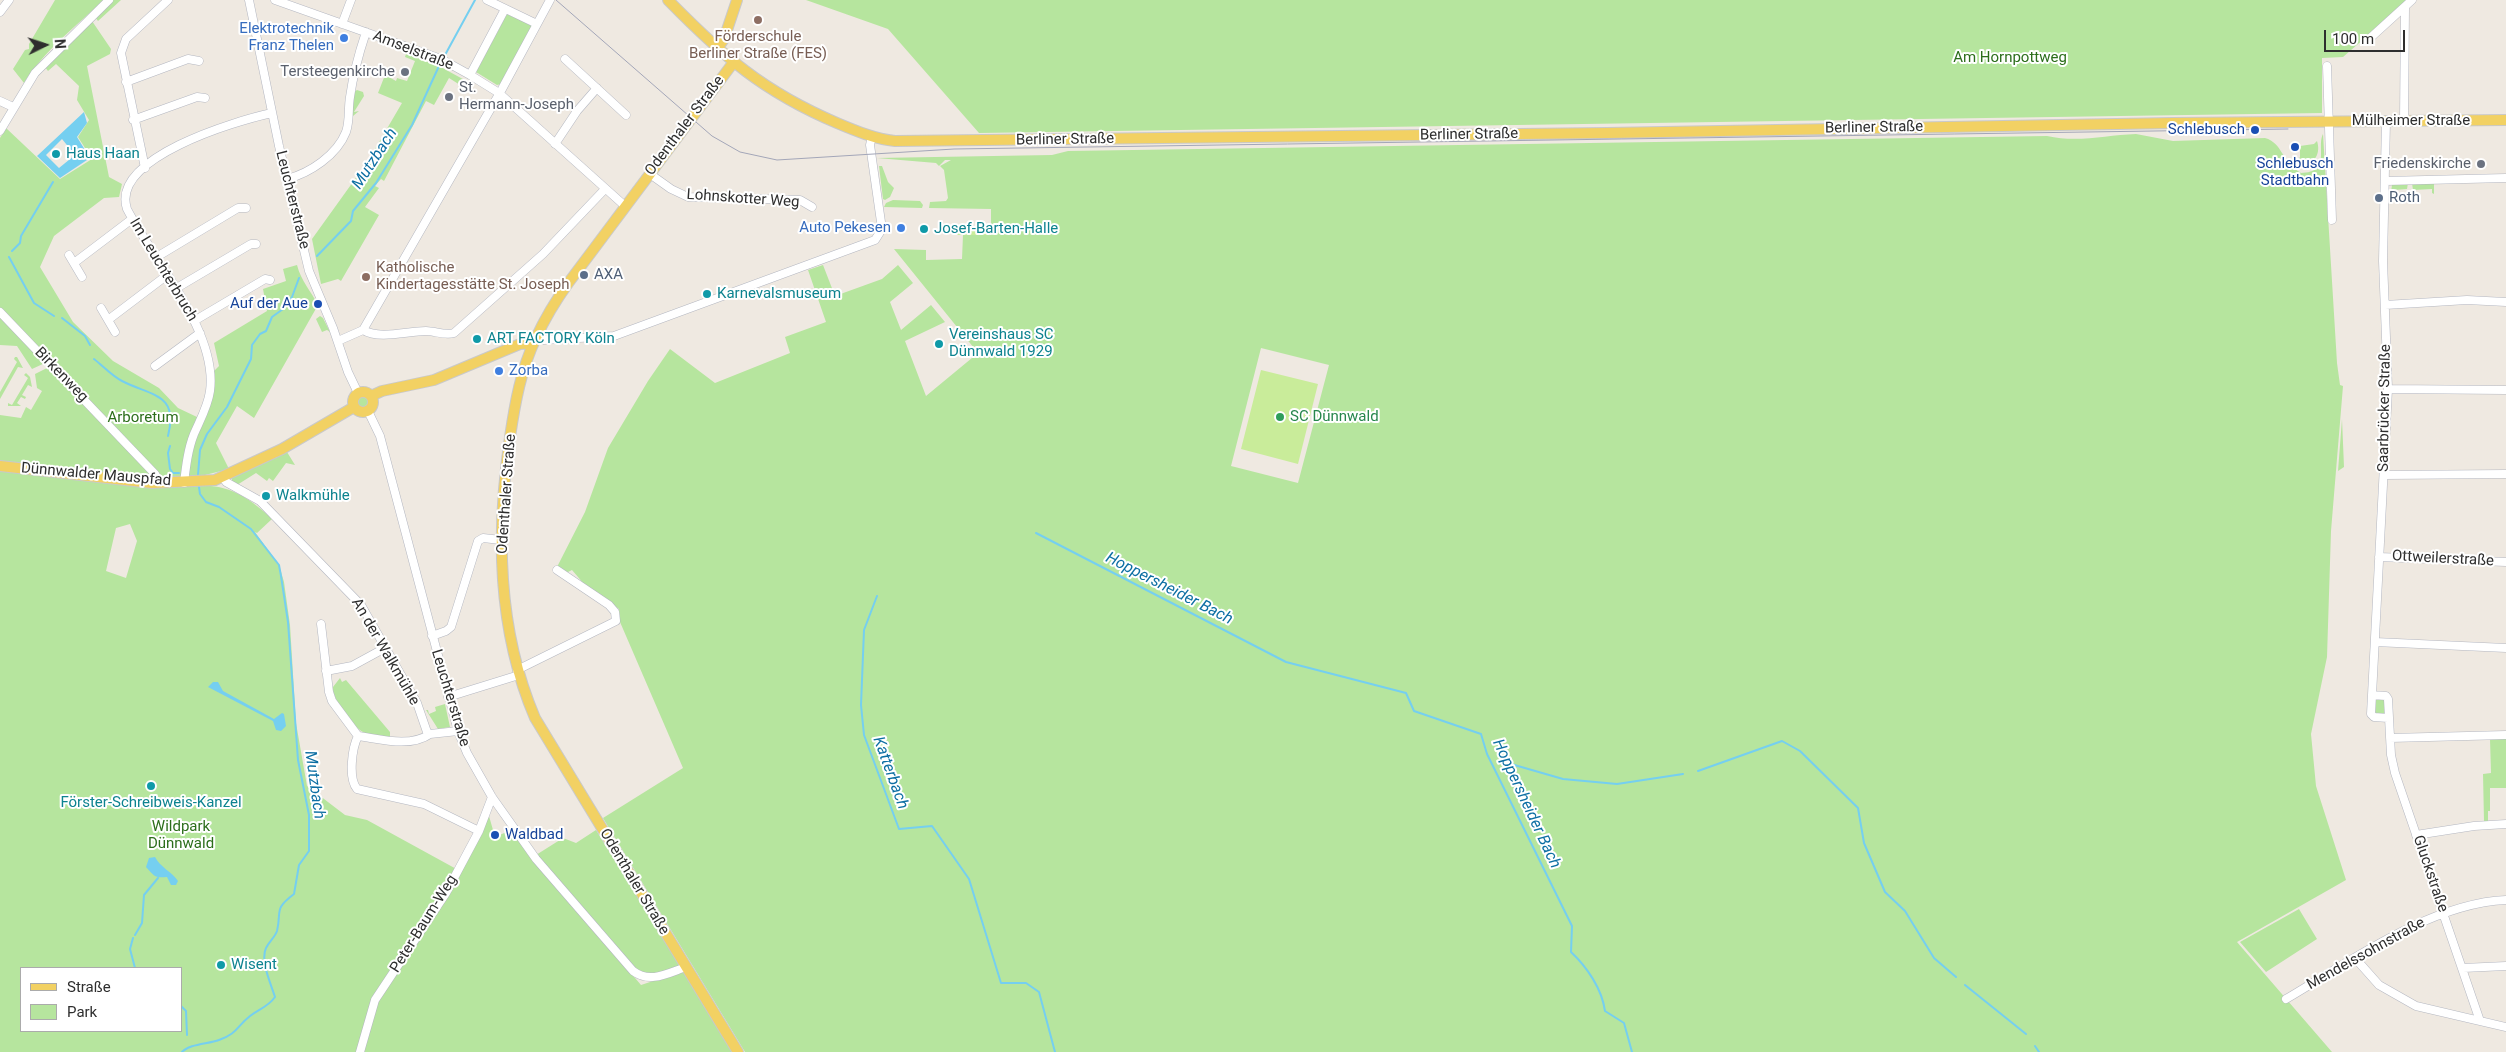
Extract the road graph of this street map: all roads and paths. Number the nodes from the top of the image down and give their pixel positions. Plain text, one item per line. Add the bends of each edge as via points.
1 (9, 0) edge
2 (109, 0) edge
3 (168, 0) edge
4 (249, 0) edge
5 (275, 0) edge
6 (351, 0) edge
7 (487, 0) edge
8 (550, 0) edge
9 (668, 0) edge
10 (737, 0) edge
11 (2412, 0) edge
12 (2405, 6) junction
13 (506, 9) junction
14 (0, 12) edge
15 (342, 24) junction
16 (537, 24) junction
17 (366, 32) junction
18 (2368, 40) dead end
19 (717, 49) junction
20 (565, 59) dead end
21 (198, 61) dead end
22 (733, 63) junction
23 (2327, 66) dead end
24 (470, 75) junction
25 (126, 82) junction
26 (597, 88) junction
27 (499, 93) junction
28 (205, 98) dead end
29 (0, 101) edge
30 (13, 107) junction
31 (272, 113) junction
32 (626, 115) dead end
33 (133, 120) junction
34 (2506, 120) edge
35 (2316, 121) joint
36 (2328, 121) junction
37 (2386, 121) junction
38 (2404, 121) junction
39 (0, 131) edge
40 (872, 136) junction
41 (555, 144) junction
42 (145, 168) junction
43 (650, 174) junction
44 (2506, 178) edge
45 (287, 179) junction
46 (2386, 181) junction
47 (605, 189) junction
48 (625, 206) junction
49 (246, 208) dead end
50 (812, 208) dead end
51 (132, 219) junction
52 (2332, 220) dead end
53 (256, 244) dead end
54 (70, 255) dead end
55 (156, 258) junction
56 (74, 263) junction
57 (82, 276) dead end
58 (166, 276) junction
59 (270, 280) dead end
60 (175, 289) junction
61 (2506, 302) edge
62 (2385, 305) junction
63 (101, 308) dead end
64 (0, 312) edge
65 (108, 320) junction
66 (194, 321) junction
67 (363, 330) junction
68 (115, 332) dead end
69 (200, 333) junction
70 (534, 340) junction
71 (338, 341) junction
72 (155, 366) dead end
73 (2388, 390) junction
74 (2506, 390) edge
75 (358, 393) junction
76 (371, 396) junction
77 (354, 407) junction
78 (368, 411) junction
79 (0, 466) edge
80 (2506, 474) edge
81 (2384, 475) junction
82 (223, 478) junction
83 (160, 483) junction
84 (184, 483) junction
85 (501, 540) junction
86 (2379, 557) junction
87 (2506, 562) edge
88 (558, 570) dead end
89 (320, 624) dead end
90 (432, 636) junction
91 (2374, 642) junction
92 (386, 648) junction
93 (2506, 648) edge
94 (326, 671) junction
95 (518, 673) junction
96 (2372, 695) junction
97 (448, 697) junction
98 (2389, 722) junction
99 (458, 731) junction
100 (430, 734) junction
101 (2506, 735) edge
102 (358, 736) junction
103 (2390, 738) junction
104 (492, 797) junction
105 (2506, 824) edge
106 (479, 831) junction
107 (2416, 835) junction
108 (2506, 900) edge
109 (2444, 914) junction
110 (2355, 958) junction
111 (2506, 966) edge
112 (686, 967) junction
113 (2463, 968) junction
114 (2286, 999) dead end
115 (2480, 1021) junction
116 (2506, 1027) edge
117 (360, 1052) edge
118 (738, 1052) edge

1 - 14 street
2 - 30 street via 40,67
3 - 25 street via 122,45
4 - 31 street, Leuchterstraße
5 - 15 street, Amselstraße
6 - 15 street
7 - 13 street
8 - 16 street
9 - 19 main road, Berliner Straße
10 - 19 main road via 724,39
11 - 12 street
12 - 18 street
12 - 38 street
13 - 16 street
13 - 24 street
15 - 17 street, Amselstraße
16 - 27 street
17 - 24 street, Amselstraße via 443,60
17 - 45 street via 353,77 343,138 326,158
19 - 22 main road, Berliner Straße
20 - 26 street
21 - 25 street via 188,59
22 - 40 main road, Berliner Straße via 783,97
22 - 43 main road, Odenthaler Straße
23 - 36 street
24 - 27 street, Amselstraße
25 - 33 street
26 - 32 street
26 - 41 street
27 - 41 street, Amselstraße
27 - 67 street
28 - 33 street via 197,97
29 - 30 street
30 - 39 street
31 - 42 street, Im Leuchterbruch via 204,133
31 - 45 street, Leuchterstraße
33 - 42 street
34 - 38 main road, Mülheimer Straße
35 - 36 main road, Mülheimer Straße
35 - 40 main road, Berliner Straße via 922,142
36 - 37 main road, Mülheimer Straße
36 - 52 street
37 - 38 main road, Mülheimer Straße
37 - 46 street, Saarbrücker Straße
40 - 70 street via 870,145 882,222 880,235 862,245 614,336
41 - 47 street, Amselstraße
42 - 51 street, Im Leuchterbruch via 126,189 125,203
43 - 48 main road, Odenthaler Straße
43 - 50 street, Lohnskotter Weg via 670,190 688,198 800,200
44 - 46 street
45 - 71 street, Leuchterstraße via 310,272
46 - 62 street, Saarbrücker Straße
47 - 48 street, Amselstraße
47 - 67 street via 543,254 450,334 422,331 371,335
48 - 70 main road, Odenthaler Straße via 556,300
49 - 55 street via 238,208
51 - 55 street, Im Leuchterbruch
51 - 56 street
53 - 60 street
54 - 56 street
55 - 58 street, Im Leuchterbruch
56 - 57 street
58 - 60 street, Im Leuchterbruch
58 - 65 street
59 - 66 street via 265,279
60 - 66 street, Im Leuchterbruch
61 - 62 street via 2467,300
62 - 73 street, Saarbrücker Straße
63 - 65 street
64 - 83 street, Birkenweg via 156,474
65 - 68 street
66 - 69 street, Im Leuchterbruch
67 - 71 street
69 - 72 street
69 - 84 street, Im Leuchterbruch via 210,360 210,392 188,451
70 - 76 main road via 425,382
70 - 85 main road, Odenthaler Straße via 515,408
71 - 75 street, Leuchterstraße
73 - 74 street
73 - 81 street, Saarbrücker Straße
75 - 76 main road via 366,392
75 - 77 main road via 353,400
76 - 78 main road via 373,405
77 - 78 main road
77 - 82 main road, Dünnwalder Mauspfad via 282,449
78 - 90 street, Leuchterstraße via 380,436
79 - 83 main road, Dünnwalder Mauspfad
80 - 81 street
81 - 86 street, Saarbrücker Straße
82 - 84 main road, Dünnwalder Mauspfad
82 - 92 street, An der Walkmühle via 260,501 351,594
83 - 84 main road, Dünnwalder Mauspfad
85 - 90 street via 483,538 478,541 451,627
85 - 95 main road, Odenthaler Straße via 504,597
86 - 87 street, Ottweilerstraße
86 - 91 street, Saarbrücker Straße
88 - 95 street via 609,605 616,621
89 - 94 street
90 - 97 street, Leuchterstraße
91 - 93 street
91 - 96 street, Saarbrücker Straße
92 - 94 street via 352,666
92 - 100 street, An der Walkmühle via 417,703 424,728
94 - 102 street via 332,701
95 - 97 street
95 - 112 main road, Odenthaler Straße via 546,738
96 - 98 street, Saarbrücker Straße via 2371,714
96 - 98 street via 2388,699
97 - 99 street, Leuchterstraße
98 - 103 street, Gluckstraße
99 - 100 street
99 - 104 street, Leuchterstraße
100 - 102 street via 423,739 395,742
101 - 103 street
102 - 106 street via 354,743 352,780 357,790 424,804
103 - 107 street, Gluckstraße via 2395,773
104 - 106 street, Peter-Baum-Weg
104 - 112 street, Leuchterstraße via 536,859 633,971 652,978
105 - 107 street
106 - 117 street, Peter-Baum-Weg via 446,893 375,1000
107 - 109 street, Gluckstraße
108 - 109 street, Mendelssohnstraße via 2465,906
109 - 110 street, Mendelssohnstraße via 2420,923
109 - 113 street, Gluckstraße
110 - 114 street, Mendelssohnstraße
110 - 115 street via 2379,985 2395,996 2416,1006
111 - 113 street
112 - 118 main road, Odenthaler Straße
113 - 115 street, Gluckstraße
115 - 116 street

